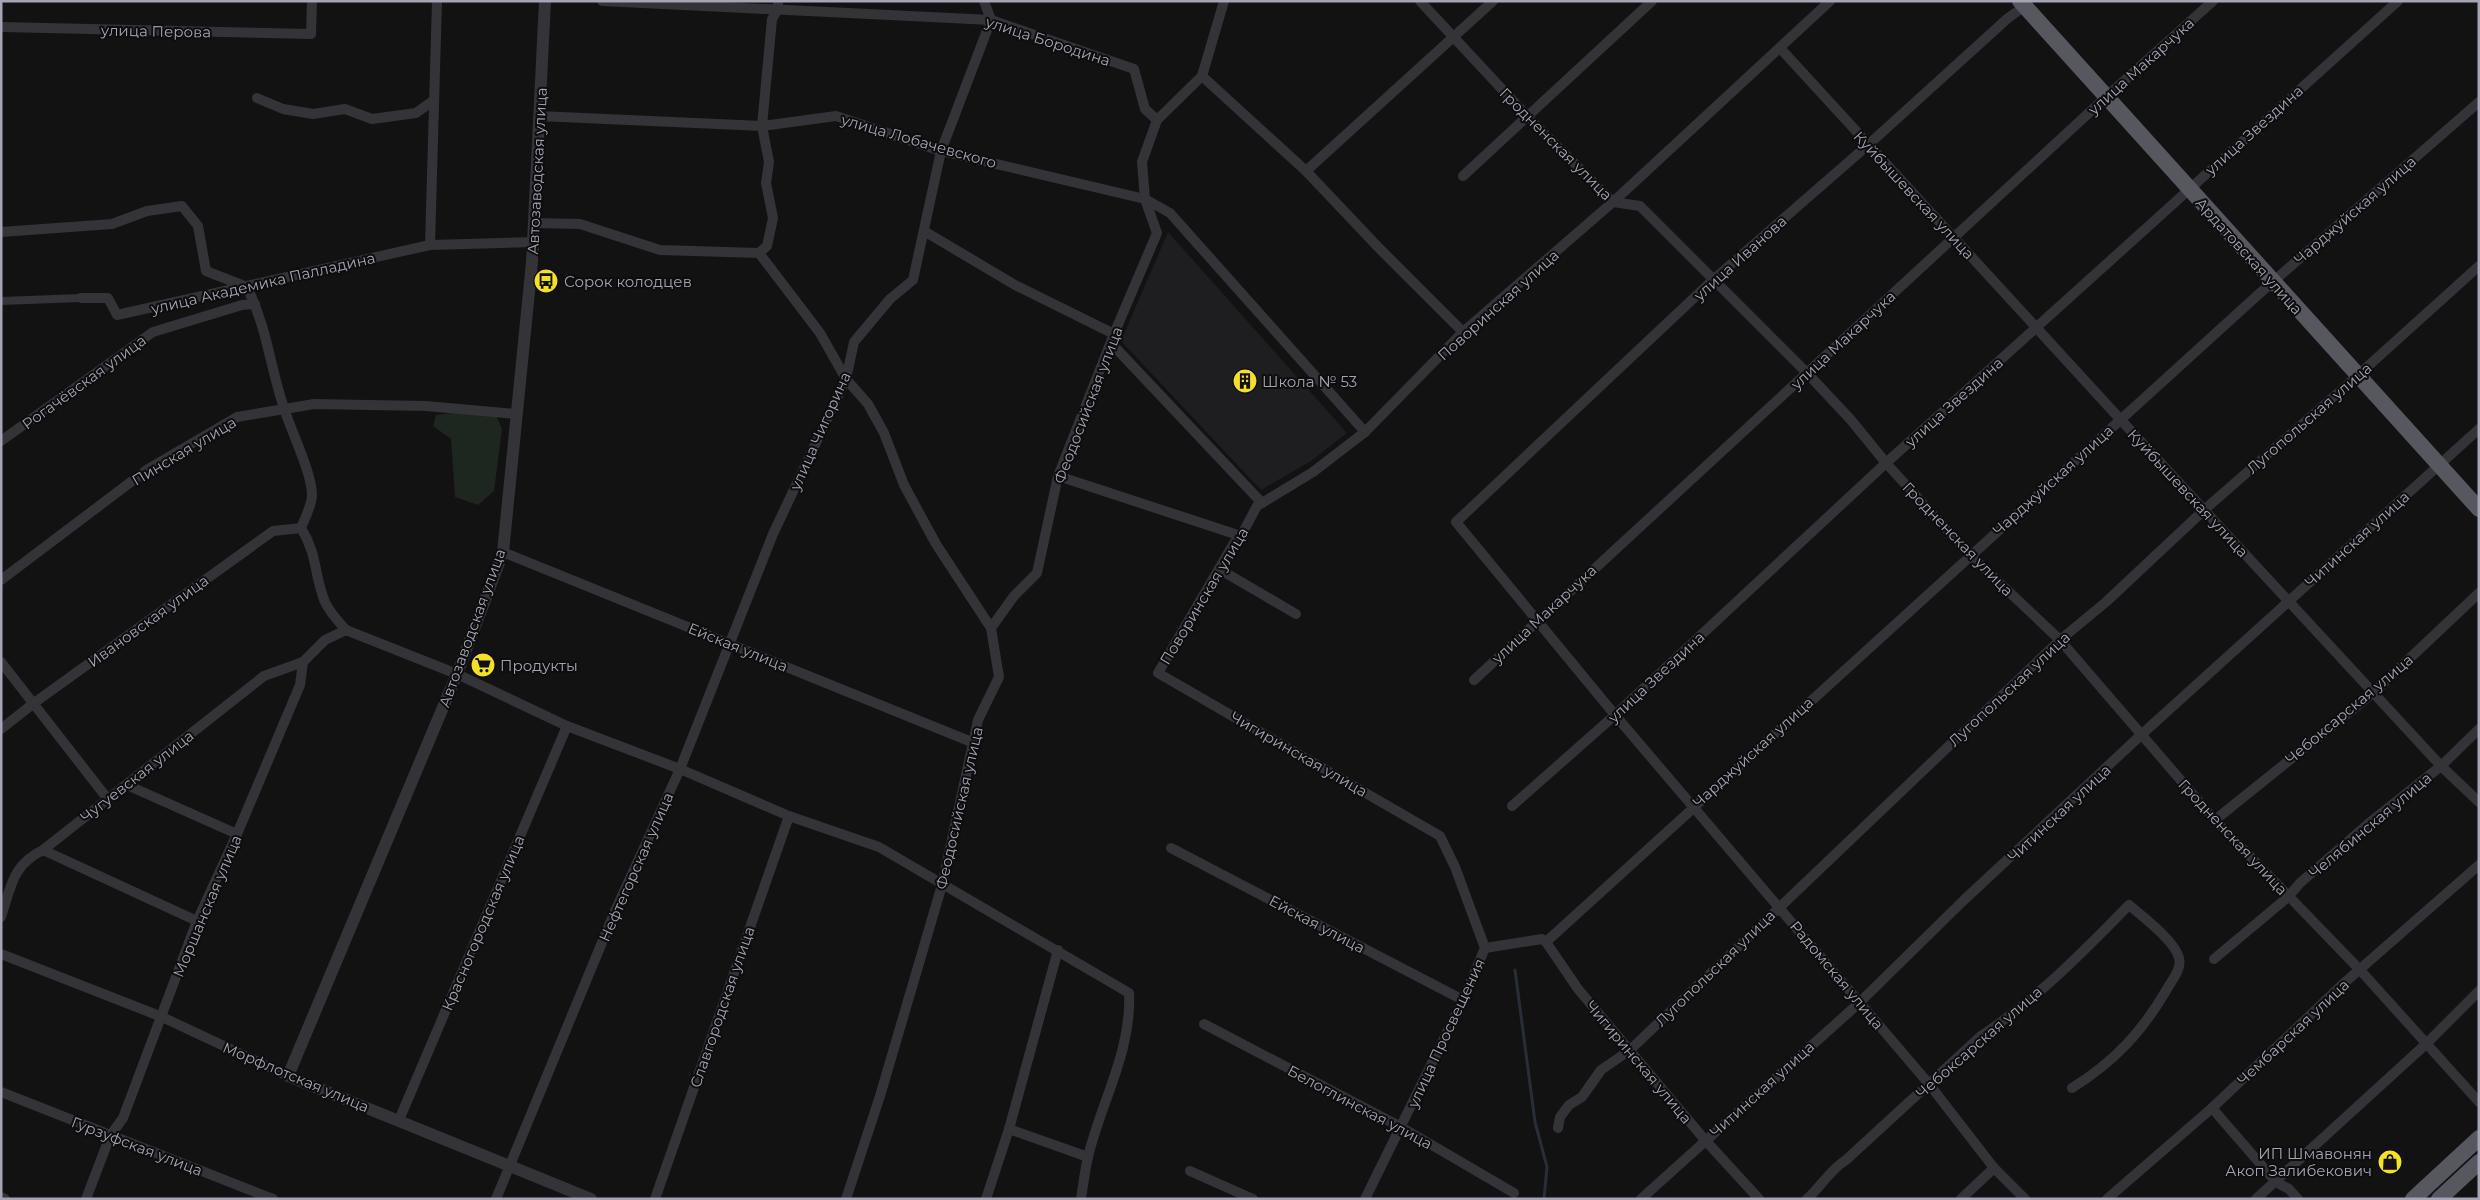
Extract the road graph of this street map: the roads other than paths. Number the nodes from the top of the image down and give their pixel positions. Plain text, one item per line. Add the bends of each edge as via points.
1 (312, 1) edge
2 (437, 1) edge
3 (545, 1) edge
4 (602, 1) edge
5 (984, 1) edge
6 (1224, 1) edge
7 (1420, 1) edge
8 (1493, 1) edge
9 (1652, 1) edge
10 (1830, 1) edge
11 (2214, 1) edge
12 (2398, 1) edge
13 (2025, 3) edge
14 (778, 5) edge
15 (991, 20) junction
16 (1, 27) edge
17 (1453, 38) junction
18 (1780, 48) junction
19 (1202, 76) junction
20 (257, 98) dead end
21 (2106, 98) junction
22 (434, 100) junction
23 (2479, 102) edge
24 (539, 116) junction
25 (1527, 116) junction
26 (1157, 120) junction
27 (762, 126) junction
28 (1868, 145) junction
29 (941, 151) junction
30 (1306, 171) junction
31 (1463, 176) dead end
32 (2188, 189) junction
33 (1145, 199) junction
34 (1613, 202) junction
35 (534, 223) junction
36 (924, 231) junction
37 (1, 232) edge
38 (1954, 238) junction
39 (533, 242) junction
40 (430, 245) junction
41 (759, 253) junction
42 (2479, 266) edge
43 (1713, 280) junction
44 (2272, 282) junction
45 (246, 287) junction
46 (82, 298) joint
47 (1, 301) edge
48 (255, 304) junction
49 (2036, 328) junction
50 (1463, 332) junction
51 (1112, 339) junction
52 (1807, 373) junction
53 (2359, 375) junction
54 (846, 379) junction
55 (284, 410) junction
56 (516, 414) junction
57 (2120, 420) junction
58 (2479, 429) edge
59 (1365, 432) junction
60 (1, 441) edge
61 (1886, 464) junction
62 (2439, 465) junction
63 (1058, 476) junction
64 (1262, 503) junction
65 (2479, 509) edge
66 (2204, 510) junction
67 (1456, 522) joint
68 (301, 528) junction
69 (773, 534) joint
70 (1241, 536) junction
71 (503, 552) junction
72 (1970, 555) junction
73 (1219, 569) junction
74 (1, 580) edge
75 (2479, 593) edge
76 (2288, 600) junction
77 (1296, 614) dead end
78 (1536, 620) junction
79 (991, 628) junction
80 (346, 630) junction
81 (2060, 640) junction
82 (729, 643) junction
83 (1, 662) edge
84 (303, 662) junction
85 (1158, 673) joint
86 (457, 674) junction
87 (1474, 680) dead end
88 (2373, 692) junction
89 (34, 703) junction
90 (1616, 715) junction
91 (568, 726) junction
92 (2479, 728) edge
93 (1, 729) edge
94 (2141, 735) junction
95 (974, 742) junction
96 (2441, 766) junction
97 (680, 769) junction
98 (127, 785) junction
99 (107, 798) junction
100 (2479, 802) edge
101 (1512, 806) dead end
102 (1694, 806) junction
103 (789, 816) junction
104 (2215, 820) junction
105 (237, 834) junction
106 (1440, 836) joint
107 (1172, 848) dead end
108 (42, 850) junction
109 (2479, 865) edge
110 (942, 885) junction
111 (2288, 897) junction
112 (1780, 906) junction
113 (1, 917) edge
114 (197, 921) junction
115 (1546, 942) junction
116 (1485, 948) junction
117 (1058, 950) junction
118 (1, 954) edge
119 (2214, 958) dead end
120 (2361, 971) junction
121 (2479, 991) edge
122 (1463, 1000) junction
123 (1859, 1003) junction
124 (162, 1017) junction
125 (1204, 1024) dead end
126 (2426, 1044) junction
127 (1630, 1050) junction
128 (288, 1076) junction
129 (1929, 1084) junction
130 (2072, 1088) dead end
131 (1, 1092) edge
132 (2479, 1102) edge
133 (2212, 1108) junction
134 (399, 1120) junction
135 (1401, 1127) junction
136 (1558, 1128) dead end
137 (1009, 1129) junction
138 (110, 1136) junction
139 (2479, 1138) edge
140 (1705, 1140) junction
141 (1088, 1157) junction
142 (2479, 1162) edge
143 (510, 1167) junction
144 (1994, 1168) junction
145 (1190, 1171) dead end
146 (2276, 1182) junction
147 (1514, 1193) dead end
148 (1, 1197) edge
149 (5, 1199) edge
150 (86, 1199) edge
151 (273, 1199) edge
152 (496, 1199) edge
153 (590, 1199) edge
154 (655, 1199) edge
155 (846, 1199) edge
156 (986, 1199) edge
157 (1081, 1199) edge
158 (1253, 1199) edge
159 (1365, 1199) edge
160 (1641, 1199) edge
161 (1759, 1199) edge
162 (1807, 1199) edge
163 (1961, 1199) edge
164 (2025, 1199) edge
165 (2106, 1199) edge
166 (2256, 1199) edge
167 (2298, 1199) edge
168 (2413, 1199) edge
169 (2439, 1199) edge

1 - 16 street, улица Перова via 311,34
2 - 22 street
3 - 24 street, Автозаводская улица
4 - 14 street, улица Бородина
5 - 15 street
6 - 19 street
7 - 17 street, Гродненская улица
8 - 17 street
9 - 25 street
10 - 18 street, Поворинская улица
11 - 21 street, улица Макарчука
12 - 32 street, улица Звездина
13 - 21 highway, Ардатовская улица
13 - 28 street, улица Иванова
14 - 15 street, улица Бородина
14 - 27 street via 772,19
15 - 26 street, улица Бородина via 1134,69 1145,109
15 - 29 street, улица Чигорина
17 - 25 street, Гродненская улица
17 - 30 street
18 - 28 street, Куйбышевская улица
18 - 34 street, Поворинская улица
19 - 26 street
19 - 30 street
20 - 22 street via 283,109 313,114 345,109 372,119 416,113
21 - 32 highway, Ардатовская улица
21 - 38 street, улица Макарчука
22 - 40 street
23 - 44 street, Чарджуйская улица
24 - 27 street, улица Лобачевского
24 - 35 street, Автозаводская улица
25 - 31 street
25 - 34 street, Гродненская улица
26 - 33 street, Феодосийская улица via 1142,162
27 - 29 street, улица Лобачевского via 836,116
27 - 41 street via 768,162 766,183 773,218 767,246
28 - 38 street, Куйбышевская улица
28 - 43 street, улица Иванова
29 - 33 street, улица Лобачевского
29 - 36 street, улица Чигорина
30 - 50 street
32 - 44 highway, Ардатовская улица
32 - 49 street, улица Звездина
33 - 51 street, Феодосийская улица via 1157,233
33 - 59 street, улица Лобачевского via 1170,213
34 - 43 street, Гродненская улица via 1640,206
34 - 50 street, Поворинская улица
35 - 39 street, Автозаводская улица
35 - 41 street via 580,224 660,250
36 - 51 street
36 - 54 street, улица Чигорина via 913,280 890,299 854,342
37 - 45 street via 112,224 147,211 182,206 198,226 206,271
38 - 49 street, Куйбышевская улица
38 - 52 street, улица Макарчука
39 - 40 street, улица Академика Палладина
39 - 56 street, Автозаводская улица
40 - 45 street, улица Академика Палладина
41 - 54 street via 820,333
42 - 53 street, Лугопольская улица
43 - 52 street, Гродненская улица
43 - 67 street, улица Иванова
44 - 53 highway, Ардатовская улица
44 - 57 street, Чарджуйская улица
45 - 46 street, улица Академика Палладина via 117,315 108,298
45 - 48 street
46 - 47 street, улица Академика Палладина
48 - 55 street via 267,338
48 - 60 street, Рогачёвская улица via 153,332
49 - 57 street, Куйбышевская улица
49 - 61 street, улица Звездина
50 - 59 street, Поворинская улица
51 - 63 street, Феодосийская улица
51 - 64 street
52 - 61 street, Гродненская улица
52 - 78 street, улица Макарчука
53 - 62 highway, Ардатовская улица
53 - 66 street, Лугопольская улица
54 - 69 street, улица Чигорина
54 - 79 street via 868,404 884,433 904,485 936,544
55 - 56 street, Пинская улица via 333,404 426,406
55 - 68 street via 304,462 312,496
55 - 74 street, Пинская улица via 237,417 148,469
56 - 71 street, Автозаводская улица
57 - 66 street, Куйбышевская улица
57 - 72 street, Чарджуйская улица
58 - 62 street, Читинская улица
59 - 64 street, Поворинская улица via 1313,472
61 - 72 street, Гродненская улица
61 - 90 street, улица Звездина
62 - 65 highway, Ардатовская улица
62 - 76 street, Читинская улица
63 - 70 street
63 - 79 street, Феодосийская улица via 1037,573 1014,596
64 - 70 street, Поворинская улица via 1257,506
66 - 76 street, Куйбышевская улица
66 - 81 street, Лугопольская улица via 2159,554
67 - 78 street, Радомская улица
68 - 80 street via 311,544 325,602
68 - 89 street, Ивановская улица via 273,531
69 - 82 street, Нефтегорская улица
70 - 73 street, Поворинская улица
71 - 82 street, Ейская улица
71 - 86 street, Автозаводская улица
72 - 81 street, Гродненская улица
72 - 102 street, Чарджуйская улица
73 - 77 street
73 - 85 street, Поворинская улица
75 - 88 street, Чебоксарская улица
76 - 88 street, Куйбышевская улица
76 - 94 street, Читинская улица
78 - 87 street, улица Макарчука
78 - 90 street, Радомская улица
79 - 95 street, Феодосийская улица via 999,678 978,720
80 - 84 street via 325,640
80 - 86 street
81 - 94 street, Гродненская улица
81 - 112 street, Лугопольская улица
82 - 95 street, Ейская улица
82 - 97 street, Нефтегорская улица
83 - 89 street
84 - 98 street, Чугуевская улица via 264,676
84 - 105 street, Моршанская улица via 300,685
85 - 106 street, Чигиринская улица
86 - 91 street
86 - 128 street, Автозаводская улица
88 - 96 street, Куйбышевская улица
88 - 104 street, Чебоксарская улица
89 - 93 street, Ивановская улица
89 - 99 street
90 - 101 street, улица Звездина
90 - 102 street, Радомская улица
91 - 97 street
91 - 134 street, Красногородская улица
92 - 96 street, Челябинская улица
94 - 104 street, Гродненская улица
94 - 123 street, Читинская улица
95 - 110 street, Феодосийская улица
96 - 100 street, Куйбышевская улица
96 - 111 street, Челябинская улица via 2361,830
97 - 103 street
97 - 143 street, Нефтегорская улица via 615,911
98 - 99 street, Чугуевская улица
98 - 105 street
99 - 108 street, Чугуевская улица
102 - 112 street, Радомская улица
102 - 115 street, Чарджуйская улица
103 - 110 street via 879,847
103 - 154 street, Славгородская улица
104 - 111 street, Гродненская улица
105 - 114 street, Моршанская улица
106 - 116 street, улица Просвещения
107 - 122 street, Ейская улица
108 - 113 street, Чугуевская улица via 18,868
108 - 114 street
109 - 120 street, Чембарская улица
110 - 117 street
110 - 155 street, Феодосийская улица
111 - 119 street, Челябинская улица
111 - 120 street, Гродненская улица
112 - 123 street, Радомская улица
112 - 127 street, Лугопольская улица
114 - 124 street, Моршанская улица
115 - 116 street
115 - 127 street, Чигиринская улица via 1578,989
116 - 122 street, улица Просвещения
117 - 137 street
117 - 141 street via 1129,994 1130,1018 1122,1051
118 - 124 street, Морфлотская улица
120 - 126 street, Гродненская улица
120 - 133 street, Чембарская улица via 2343,984
121 - 126 street
122 - 135 street, улица Просвещения
123 - 129 street, Радомская улица
123 - 140 street, Читинская улица
124 - 128 street, Морфлотская улица
124 - 138 street, Моршанская улица via 123,1118
125 - 135 street, Белоглинская улица
126 - 132 street, Гродненская улица
126 - 146 street
127 - 136 street, Лугопольская улица via 1602,1070 1582,1097 1569,1105 1560,1117
127 - 140 street, Чигиринская улица
128 - 134 street, Морфлотская улица
129 - 130 street, Чебоксарская улица via 1981,1036 2004,1021 2076,958 2129,904 2174,947 2179,959 2178,971 2149,1020 2096,1073
129 - 144 street, Радомская улица
129 - 162 street, Чебоксарская улица via 1834,1168
131 - 138 street, Гурзуфская улица
133 - 146 street
133 - 165 street, Чембарская улица
134 - 143 street, Морфлотская улица
135 - 147 street, Белоглинская улица
135 - 159 street, улица Просвещения
137 - 141 street
137 - 156 street
138 - 150 street, Моршанская улица
138 - 151 street, Гурзуфская улица
139 - 168 highway
140 - 160 street, Читинская улица
140 - 161 street, Чигиринская улица
141 - 157 street
142 - 169 highway
143 - 152 street, Нефтегорская улица
143 - 153 street, Морфлотская улица
144 - 163 street
144 - 164 street, Радомская улица
145 - 158 street
146 - 166 street
146 - 167 street
148 - 149 street

